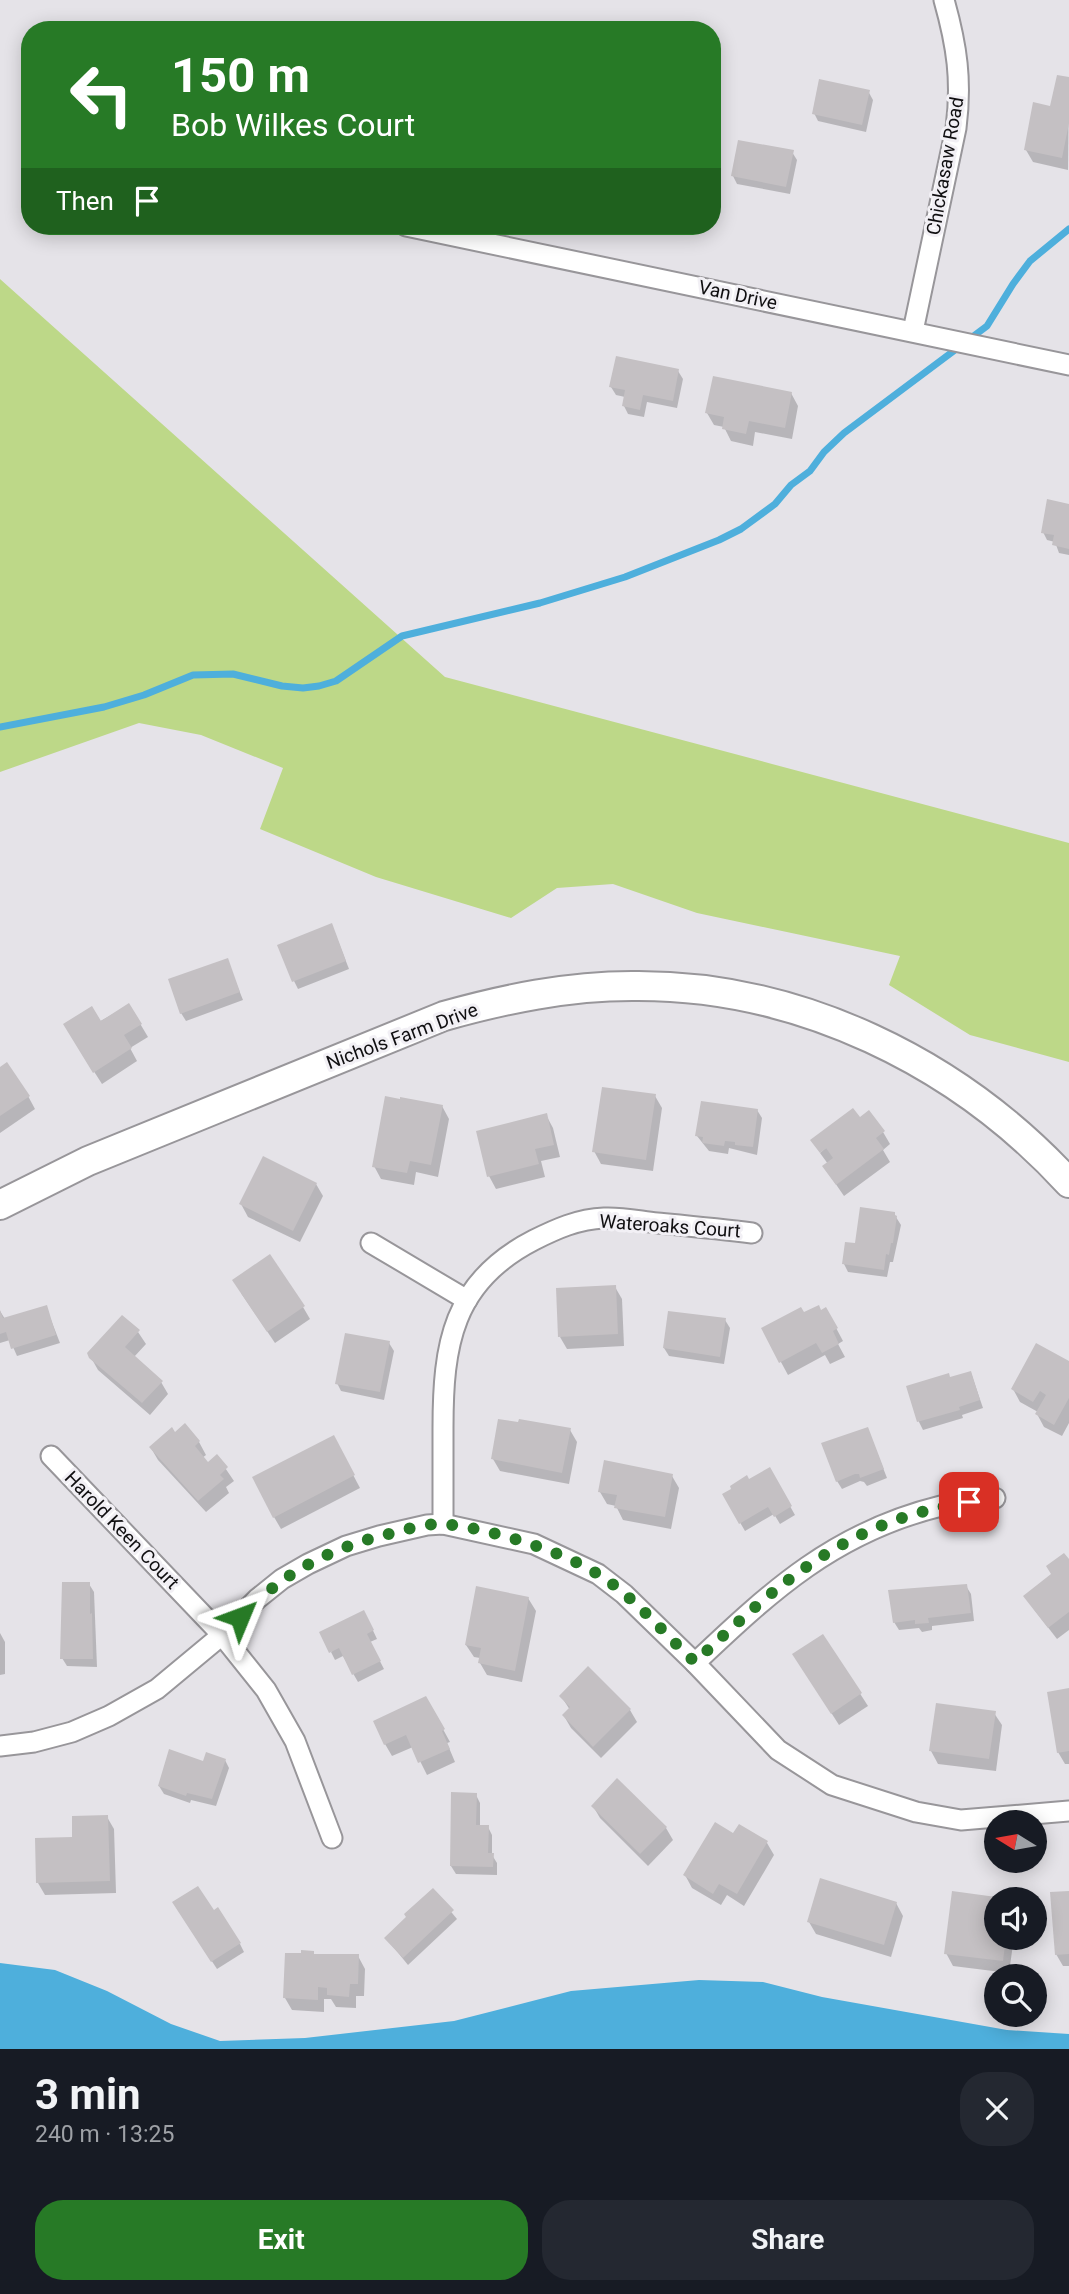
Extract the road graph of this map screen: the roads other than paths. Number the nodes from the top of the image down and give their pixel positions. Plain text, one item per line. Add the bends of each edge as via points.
1 (944, 0) edge
2 (449, 235) edge
3 (912, 331) junction
4 (1069, 365) edge
5 (1069, 1183) edge
6 (0, 1205) edge
7 (752, 1233) dead end
8 (370, 1243) dead end
9 (467, 1300) junction
10 (51, 1456) dead end
11 (995, 1498) dead end
12 (443, 1524) junction
13 (222, 1635) junction
14 (695, 1662) junction
15 (0, 1746) edge
16 (1069, 1811) edge
17 (332, 1838) dead end

1 - 3 street, Chickasaw Road via 960,76 959,102
2 - 3 street, Van Drive
3 - 4 street, Van Drive
5 - 6 street, Nichols Farm Drive via 1012,1127 883,1043 843,1024 720,992 632,986 544,993 444,1016 88,1161
7 - 9 street, Wateroaks Court via 603,1218 578,1222 522,1246 483,1277
8 - 9 street
9 - 12 street, Wateroaks Court via 451,1334 443,1382
10 - 13 street, Harold Keen Court
11 - 14 street via 943,1505 842,1544 781,1584
12 - 13 street via 379,1536 308,1564 265,1593
12 - 14 street via 534,1544 598,1574
13 - 15 street via 157,1689 109,1716 72,1732
13 - 17 street, Harold Keen Court via 266,1690 295,1741
14 - 16 street via 778,1750 832,1785 905,1809 961,1820

